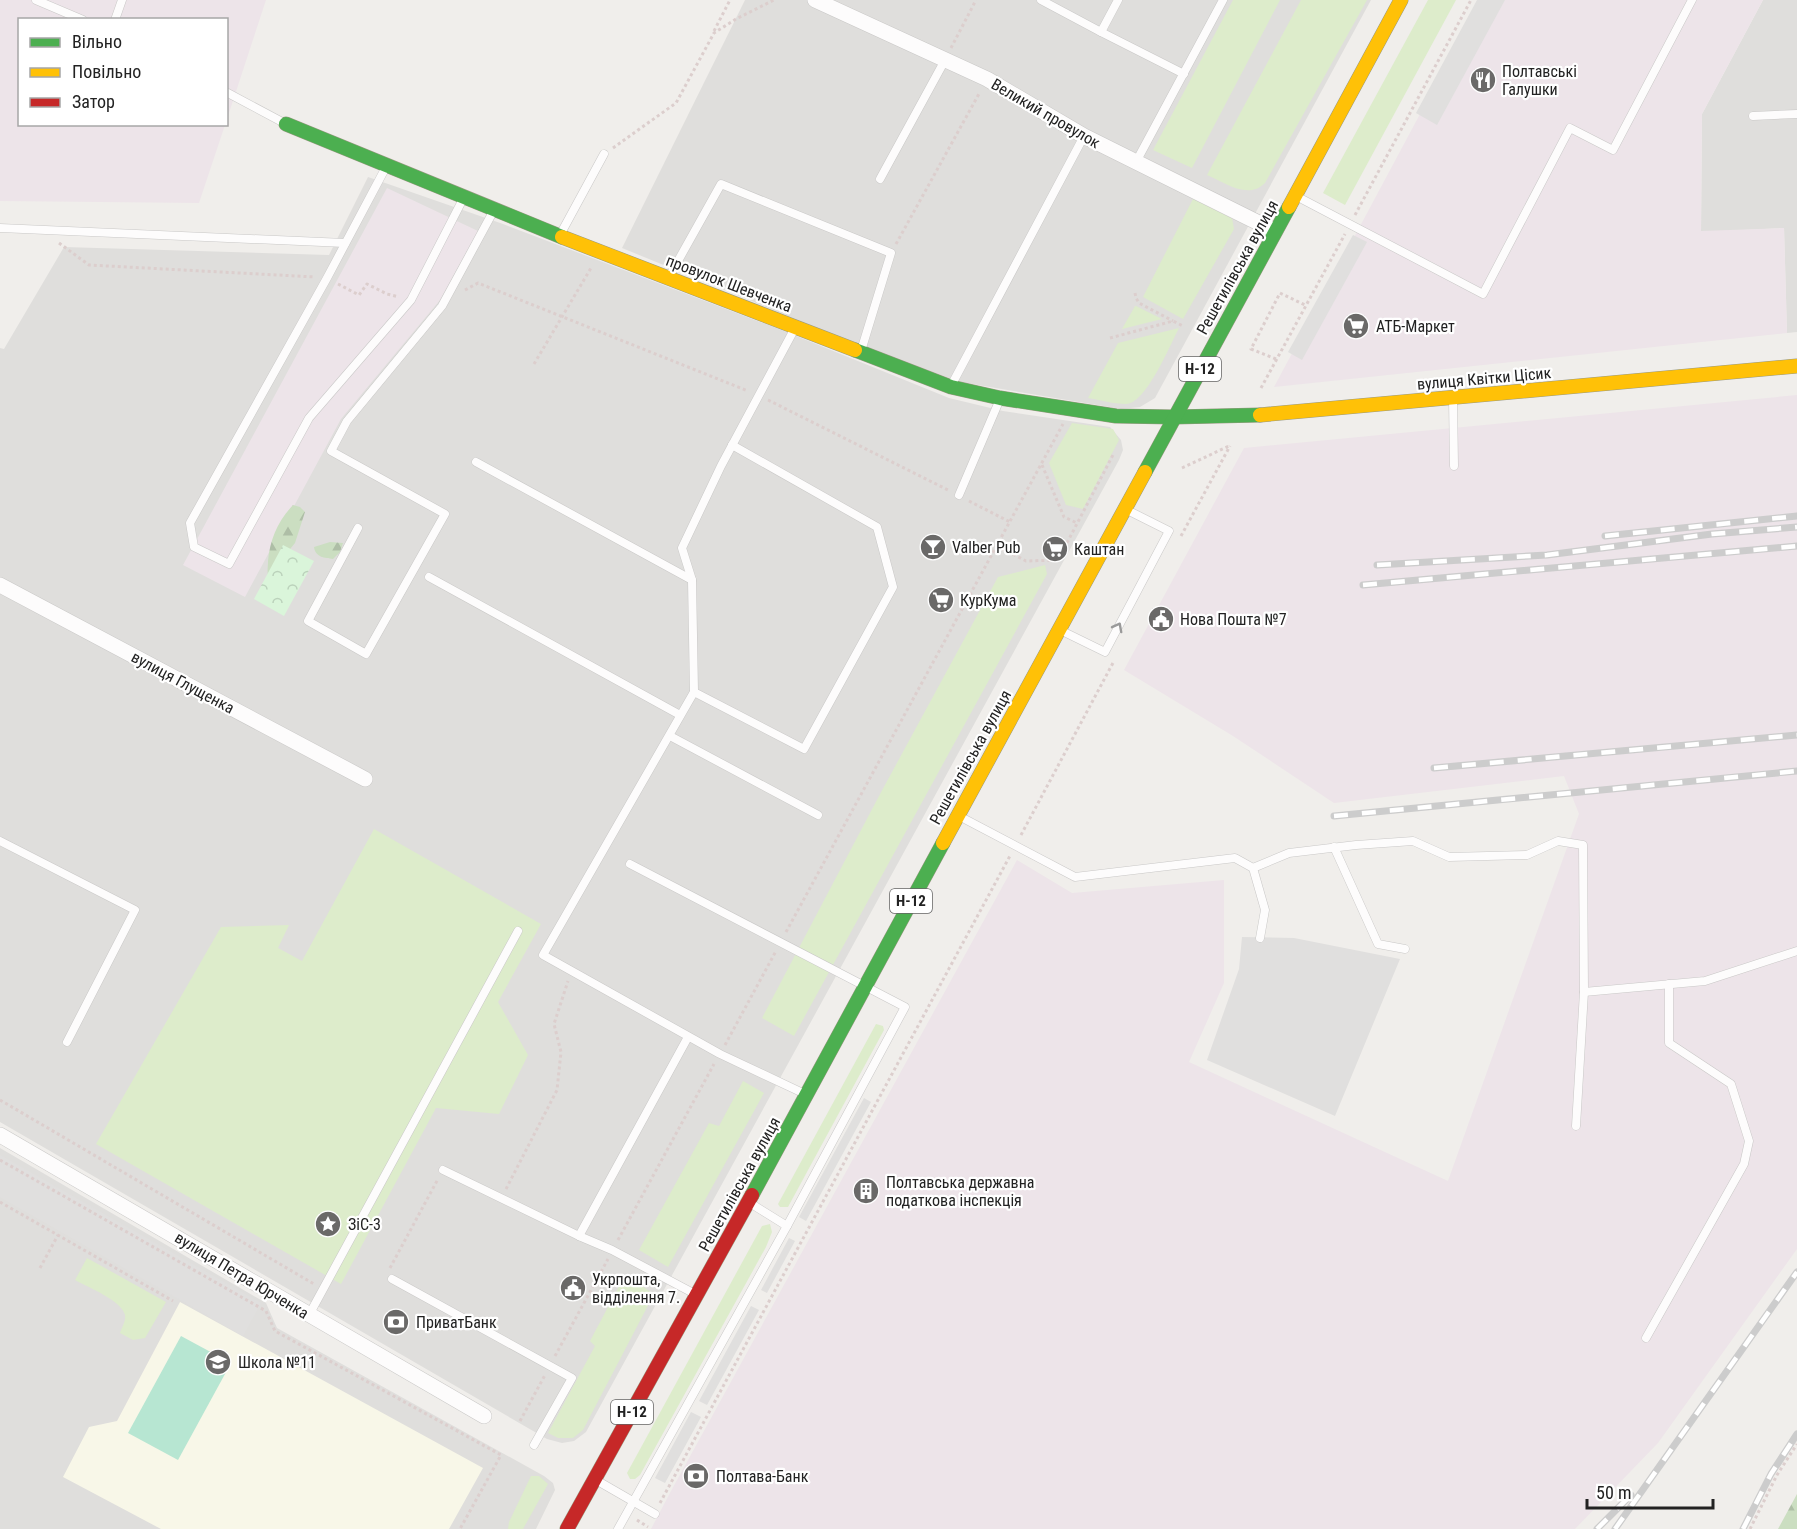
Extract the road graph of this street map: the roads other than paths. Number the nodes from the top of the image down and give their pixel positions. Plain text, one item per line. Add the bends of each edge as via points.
1 (36, 0) edge
2 (123, 0) edge
3 (815, 0) edge
4 (1041, 0) edge
5 (1118, 0) edge
6 (1223, 0) edge
7 (1401, 0) edge
8 (1692, 0) edge
9 (78, 18) edge
10 (116, 18) edge
11 (1101, 32) junction
12 (945, 60) junction
13 (1184, 74) junction
14 (228, 93) edge
15 (1797, 114) edge
16 (1753, 116) dead end
17 (286, 124) joint
18 (1084, 136) junction
19 (604, 154) road end
20 (1136, 162) junction
21 (387, 165) junction
22 (880, 179) dead end
23 (1295, 195) junction
24 (464, 197) junction
25 (494, 210) junction
26 (0, 228) edge
27 (1275, 231) junction
28 (559, 236) junction
29 (345, 243) junction
30 (669, 277) junction
31 (795, 327) junction
32 (861, 352) junction
33 (1797, 366) edge
34 (951, 387) junction
35 (1453, 397) junction
36 (1000, 398) junction
37 (1174, 417) junction
38 (732, 445) junction
39 (476, 462) dead end
40 (1454, 466) dead end
41 (959, 495) road end
42 (1125, 508) junction
43 (358, 528) dead end
44 (429, 577) dead end
45 (692, 580) junction
46 (0, 585) edge
47 (1059, 630) junction
48 (694, 693) junction
49 (680, 715) junction
50 (670, 736) junction
51 (365, 779) dead end
52 (819, 814) dead end
53 (958, 815) junction
54 (0, 841) edge
55 (1334, 847) junction
56 (630, 864) dead end
57 (1253, 868) junction
58 (518, 931) dead end
59 (1260, 938) dead end
60 (1405, 950) dead end
61 (1797, 951) edge
62 (1669, 984) junction
63 (865, 987) junction
64 (1584, 992) junction
65 (688, 1036) junction
66 (67, 1042) dead end
67 (806, 1095) junction
68 (1576, 1126) dead end
69 (0, 1135) edge
70 (443, 1170) road end
71 (748, 1202) junction
72 (787, 1226) junction
73 (579, 1236) junction
74 (392, 1279) road end
75 (697, 1295) junction
76 (309, 1315) junction
77 (1646, 1338) dead end
78 (484, 1416) dead end
79 (534, 1445) dead end
80 (594, 1479) junction
81 (633, 1502) junction
82 (655, 1514) road end
83 (567, 1529) edge
84 (618, 1529) edge

1 - 9 lane
2 - 10 lane
3 - 12 street, Великий провулок
4 - 11 lane
5 - 11 lane
6 - 13 lane
7 - 23 main road, Решетилівська вулиця / Н-12
8 - 23 lane via 1613,150 1570,128 1483,294
11 - 13 lane
12 - 18 street, Великий провулок via 987,79
12 - 22 lane
13 - 20 lane
14 - 17 lane
15 - 16 lane
17 - 21 main road, провулок Шевченка
18 - 20 street, Великий провулок
18 - 34 lane
19 - 28 lane
20 - 27 street, Великий провулок
21 - 24 main road, провулок Шевченка
21 - 29 lane
23 - 27 main road, Решетилівська вулиця / Н-12
24 - 25 main road, провулок Шевченка
24 - 29 lane via 411,300 309,418 229,564 194,547 190,523
25 - 28 main road, провулок Шевченка
25 - 43 lane via 444,301 347,421 331,451 445,514 366,654 308,621
26 - 29 lane
27 - 37 main road, Решетилівська вулиця / Н-12
28 - 30 main road, провулок Шевченка
30 - 31 main road, провулок Шевченка
30 - 32 lane via 721,184 891,253
31 - 32 main road, провулок Шевченка
31 - 38 lane
32 - 34 main road, провулок Шевченка
33 - 35 main road, вулиця Квітки Цісик
34 - 36 main road, провулок Шевченка
35 - 37 main road, вулиця Квітки Цісик via 1246,416
35 - 40 lane
36 - 37 main road, провулок Шевченка via 1116,416
36 - 41 lane
37 - 42 main road, Решетилівська вулиця / Н-12
38 - 45 lane via 682,548
38 - 48 lane via 877,527 893,587 804,749
39 - 45 lane
42 - 47 main road, Решетилівська вулиця / Н-12
47 -> 42 lane via 1105,652 1169,531
44 - 49 lane
45 - 48 lane
46 - 51 street, вулиця Глущенка
47 - 53 main road, Решетилівська вулиця / Н-12
48 - 49 lane
49 - 50 lane
50 - 52 lane
50 - 65 lane via 543,955
53 - 57 lane via 1075,877 1235,858
53 - 63 main road, Решетилівська вулиця / Н-12
54 - 66 lane via 135,910
55 - 57 lane via 1289,853
55 - 60 lane via 1378,944
55 - 64 lane via 1413,841 1449,857 1527,855 1558,841 1582,845
56 - 63 lane
57 - 59 lane via 1265,910
58 - 76 lane
61 - 62 lane via 1705,981
62 - 64 lane
62 - 77 lane via 1669,1043 1731,1084 1749,1142 1744,1164
63 - 67 main road, Решетилівська вулиця / Н-12
63 - 72 lane via 905,1007
64 - 68 lane
65 - 67 lane
65 - 73 lane
67 - 71 main road, Решетилівська вулиця / Н-12
69 - 76 street, вулиця Петра Юрченка
70 - 73 lane
71 - 72 lane
71 - 75 main road, Решетилівська вулиця / Н-12
72 - 81 lane
73 - 75 lane
74 - 79 lane via 572,1378
75 - 80 main road, Решетилівська вулиця / Н-12
76 - 78 street, вулиця Петра Юрченка
80 - 81 lane
80 - 83 main road, Решетилівська вулиця / Н-12
81 - 82 lane
81 - 84 lane

